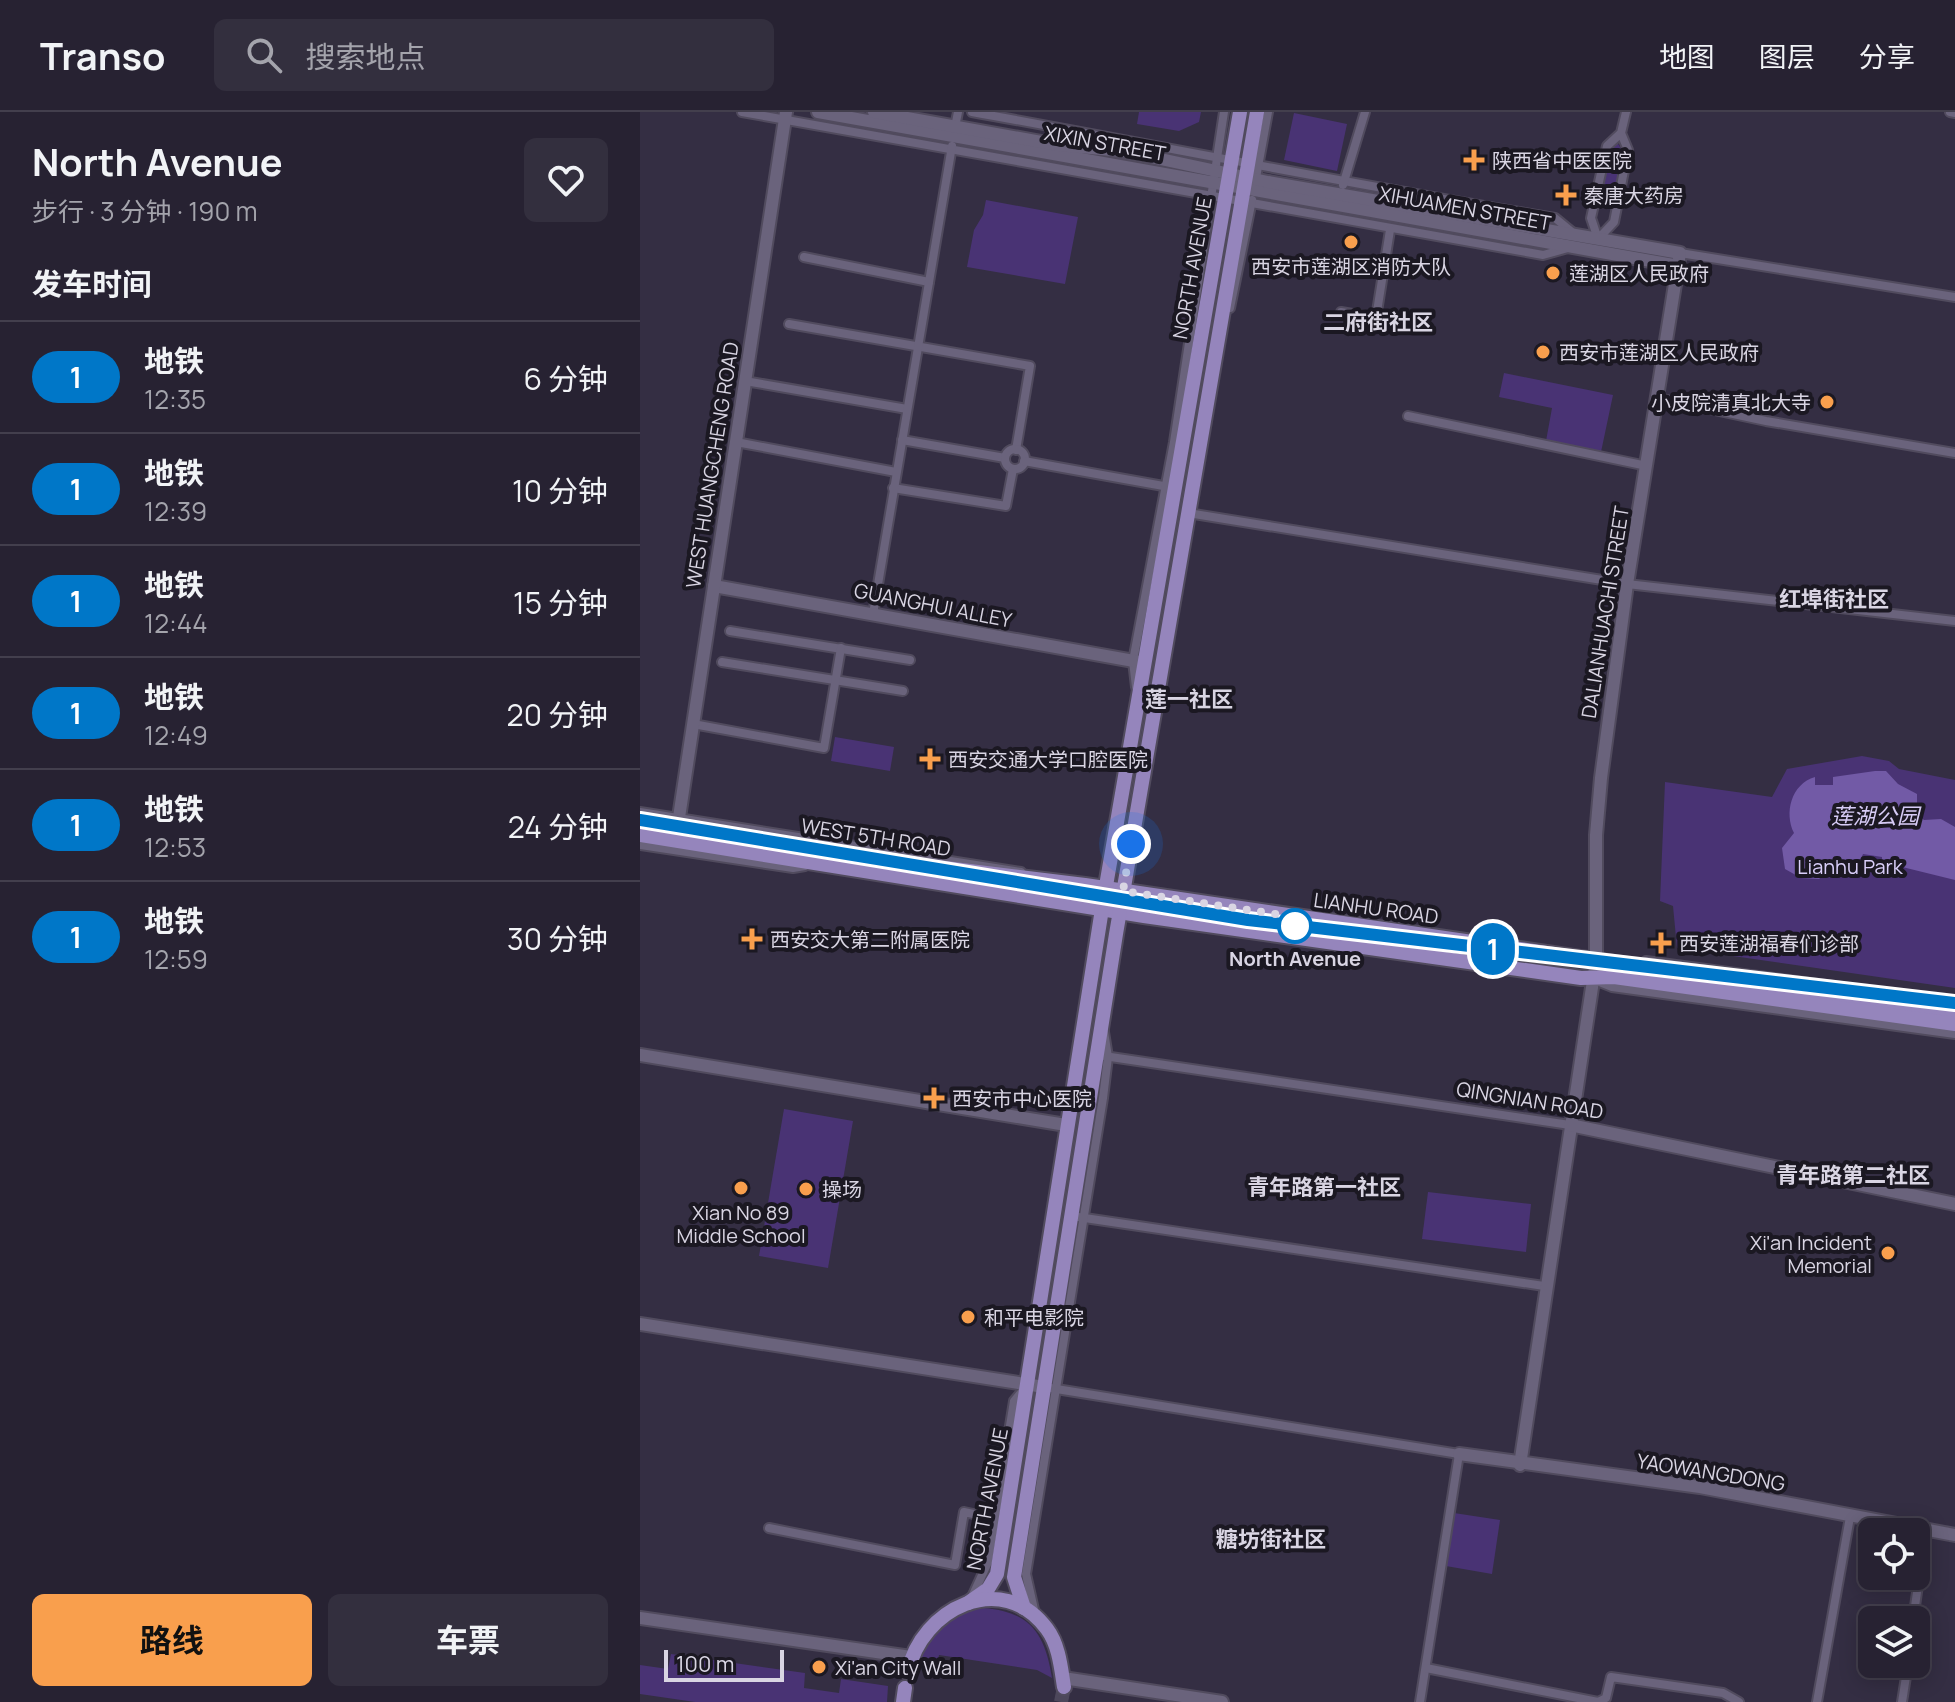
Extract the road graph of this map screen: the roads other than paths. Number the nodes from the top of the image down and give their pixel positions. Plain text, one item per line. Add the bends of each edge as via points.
1 (742, 112) edge
2 (818, 112) edge
3 (874, 112) edge
4 (958, 112) edge
5 (972, 112) edge
6 (1224, 112) edge
7 (1240, 112) edge
8 (1257, 112) edge
9 (1268, 112) edge
10 (1365, 112) edge
11 (1626, 112) edge
12 (785, 116) edge
13 (1621, 133) junction
14 (954, 137) junction
15 (1220, 178) junction
16 (1250, 184) junction
17 (1342, 188) junction
18 (1390, 230) junction
19 (1598, 239) junction
20 (1575, 241) junction
21 (804, 257) dead end
22 (1680, 259) junction
23 (929, 282) junction
24 (1955, 297) edge
25 (1341, 312) dead end
26 (789, 324) dead end
27 (918, 346) junction
28 (745, 381) junction
29 (1658, 398) junction
30 (907, 409) junction
31 (1408, 416) dead end
32 (902, 440) junction
33 (736, 442) junction
34 (1016, 450) junction
35 (1955, 453) edge
36 (1005, 458) junction
37 (1024, 461) junction
38 (1647, 466) junction
39 (1013, 469) junction
40 (896, 472) junction
41 (893, 488) junction
42 (1171, 488) junction
43 (1189, 513) junction
44 (1627, 584) junction
45 (714, 586) junction
46 (873, 614) junction
47 (1955, 621) edge
48 (730, 631) dead end
49 (841, 648) junction
50 (910, 660) dead end
51 (722, 662) dead end
52 (1139, 662) junction
53 (837, 680) junction
54 (903, 691) dead end
55 (693, 724) junction
56 (640, 812) edge
57 (640, 819) edge
58 (678, 821) junction
59 (640, 835) edge
60 (640, 845) edge
61 (819, 863) junction
62 (1106, 888) junction
63 (1123, 891) junction
64 (1102, 909) junction
65 (1120, 912) junction
66 (1596, 961) junction
67 (1593, 979) junction
68 (1955, 1002) edge
69 (1955, 1013) edge
70 (1955, 1024) edge
71 (1955, 1034) edge
72 (640, 1055) edge
73 (1102, 1056) junction
74 (1066, 1125) junction
75 (1570, 1125) junction
76 (1955, 1204) edge
77 (1077, 1217) junction
78 (1544, 1286) junction
79 (640, 1324) edge
80 (1028, 1385) junction
81 (1051, 1388) junction
82 (1459, 1454) junction
83 (1520, 1465) junction
84 (1850, 1517) junction
85 (1858, 1518) edge
86 (1000, 1520) junction
87 (769, 1528) dead end
88 (1930, 1531) edge
89 (1955, 1535) edge
90 (968, 1603) junction
91 (1029, 1612) junction
92 (640, 1618) edge
93 (910, 1665) joint
94 (1426, 1668) junction
95 (1906, 1678) edge
96 (1063, 1683) joint
97 (1222, 1702) edge
98 (1420, 1702) edge
99 (1739, 1702) edge
100 (1817, 1702) edge
101 (1902, 1702) edge

1 - 12 street
2 - 14 street, XIXIN STREET
3 - 14 street, XIXIN STREET
4 - 14 street
5 - 15 street
6 - 15 street
7 - 15 main road, NORTH AVENUE
8 - 16 main road, NORTH AVENUE
9 - 16 street
10 - 17 street
11 - 13 street
12 - 14 street
12 - 28 street, WEST HUANGCHENG ROAD
13 - 19 street via 1607,146 1591,218
13 - 19 street via 1628,150 1614,222
14 - 15 street, XIXIN STREET
14 - 23 street
15 - 16 street, XIXIN STREET
15 - 16 street
15 - 42 main road, NORTH AVENUE
16 - 17 street, XIHUAMEN STREET
16 - 18 street
16 - 20 street, XIHUAMEN STREET
16 - 43 main road, NORTH AVENUE
17 - 20 street, XIHUAMEN STREET
18 - 20 street via 1543,255
18 - 25 street via 1376,318
19 - 20 street, XIHUAMEN STREET
19 - 22 street, XIHUAMEN STREET
20 - 22 street, XIHUAMEN STREET
21 - 23 street
22 - 24 street
22 - 29 street, DALIANHUACHI STREET
23 - 27 street
26 - 27 street
27 - 30 street
27 - 34 street via 1030,366
28 - 30 street
28 - 33 street, WEST HUANGCHENG ROAD
29 - 35 street
29 - 38 street, DALIANHUACHI STREET
30 - 32 street
31 - 38 street
32 - 36 street
32 - 40 street
33 - 40 street
33 - 45 street, WEST HUANGCHENG ROAD
34 - 36 street
34 - 37 street
36 - 39 street
37 - 39 street
37 - 42 street
38 - 44 street, DALIANHUACHI STREET
39 - 41 street via 1006,506
40 - 41 street
41 - 46 street
42 - 52 main road, NORTH AVENUE
43 - 44 street
43 - 63 main road, NORTH AVENUE
44 - 47 street
44 - 66 street, DALIANHUACHI STREET via 1599,806
45 - 46 street, GUANGHUI ALLEY
45 - 55 street, WEST HUANGCHENG ROAD
46 - 52 street, GUANGHUI ALLEY
48 - 49 street
49 - 50 street
49 - 53 street
51 - 53 street
52 - 62 main road, NORTH AVENUE via 1138,707
53 - 54 street
53 - 55 street via 824,748
55 - 58 street, WEST HUANGCHENG ROAD
56 - 58 street
57 - 58 main road, WEST 5TH ROAD
58 - 62 main road, WEST 5TH ROAD
59 - 61 main road, WEST 5TH ROAD
60 - 61 street via 793,868
61 - 64 main road, WEST 5TH ROAD
62 - 63 main road, LIANHU ROAD
62 - 64 main road, NORTH AVENUE
63 - 65 main road, NORTH AVENUE
63 - 66 main road, LIANHU ROAD
64 - 65 main road, LIANHU ROAD
64 - 74 main road, NORTH AVENUE
65 - 67 main road, LIANHU ROAD
65 - 73 main road, NORTH AVENUE via 1102,1018
66 - 67 street, DALIANHUACHI STREET
66 - 68 street via 1615,957
66 - 69 main road, LIANHU ROAD
67 - 70 main road, LIANHU ROAD via 1614,977
67 - 71 street via 1612,987
67 - 75 street, DALIANHUACHI STREET
72 - 74 street
73 - 75 street, QINGNIAN ROAD
73 - 77 main road, NORTH AVENUE
74 - 80 main road, NORTH AVENUE
75 - 76 street, QINGNIAN ROAD
75 - 78 street, DALIANHUACHI STREET
77 - 78 street
77 - 81 main road, NORTH AVENUE
78 - 83 street, DALIANHUACHI STREET
79 - 80 street
80 - 81 street
80 - 86 main road, NORTH AVENUE
81 - 82 street
81 - 91 main road, NORTH AVENUE via 1014,1577
82 - 83 street, YAOWANGDONG
82 - 94 street
83 - 84 street, YAOWANGDONG via 1700,1487
84 - 85 street, YAOWANGDONG
84 - 100 street
86 - 87 street via 964,1512 955,1565
86 - 90 main road, NORTH AVENUE via 997,1574 988,1589
88 - 89 street, YAOWANGDONG
90 - 91 main road, NORTH AVENUE via 997,1599
90 - 93 main road, NORTH AVENUE via 928,1628
91 - 96 main road, NORTH AVENUE via 1049,1631
92 - 93 street
94 - 98 street
94 - 99 street via 1598,1702 1606,1698 1611,1677 1723,1693
95 - 101 street
96 - 97 street

